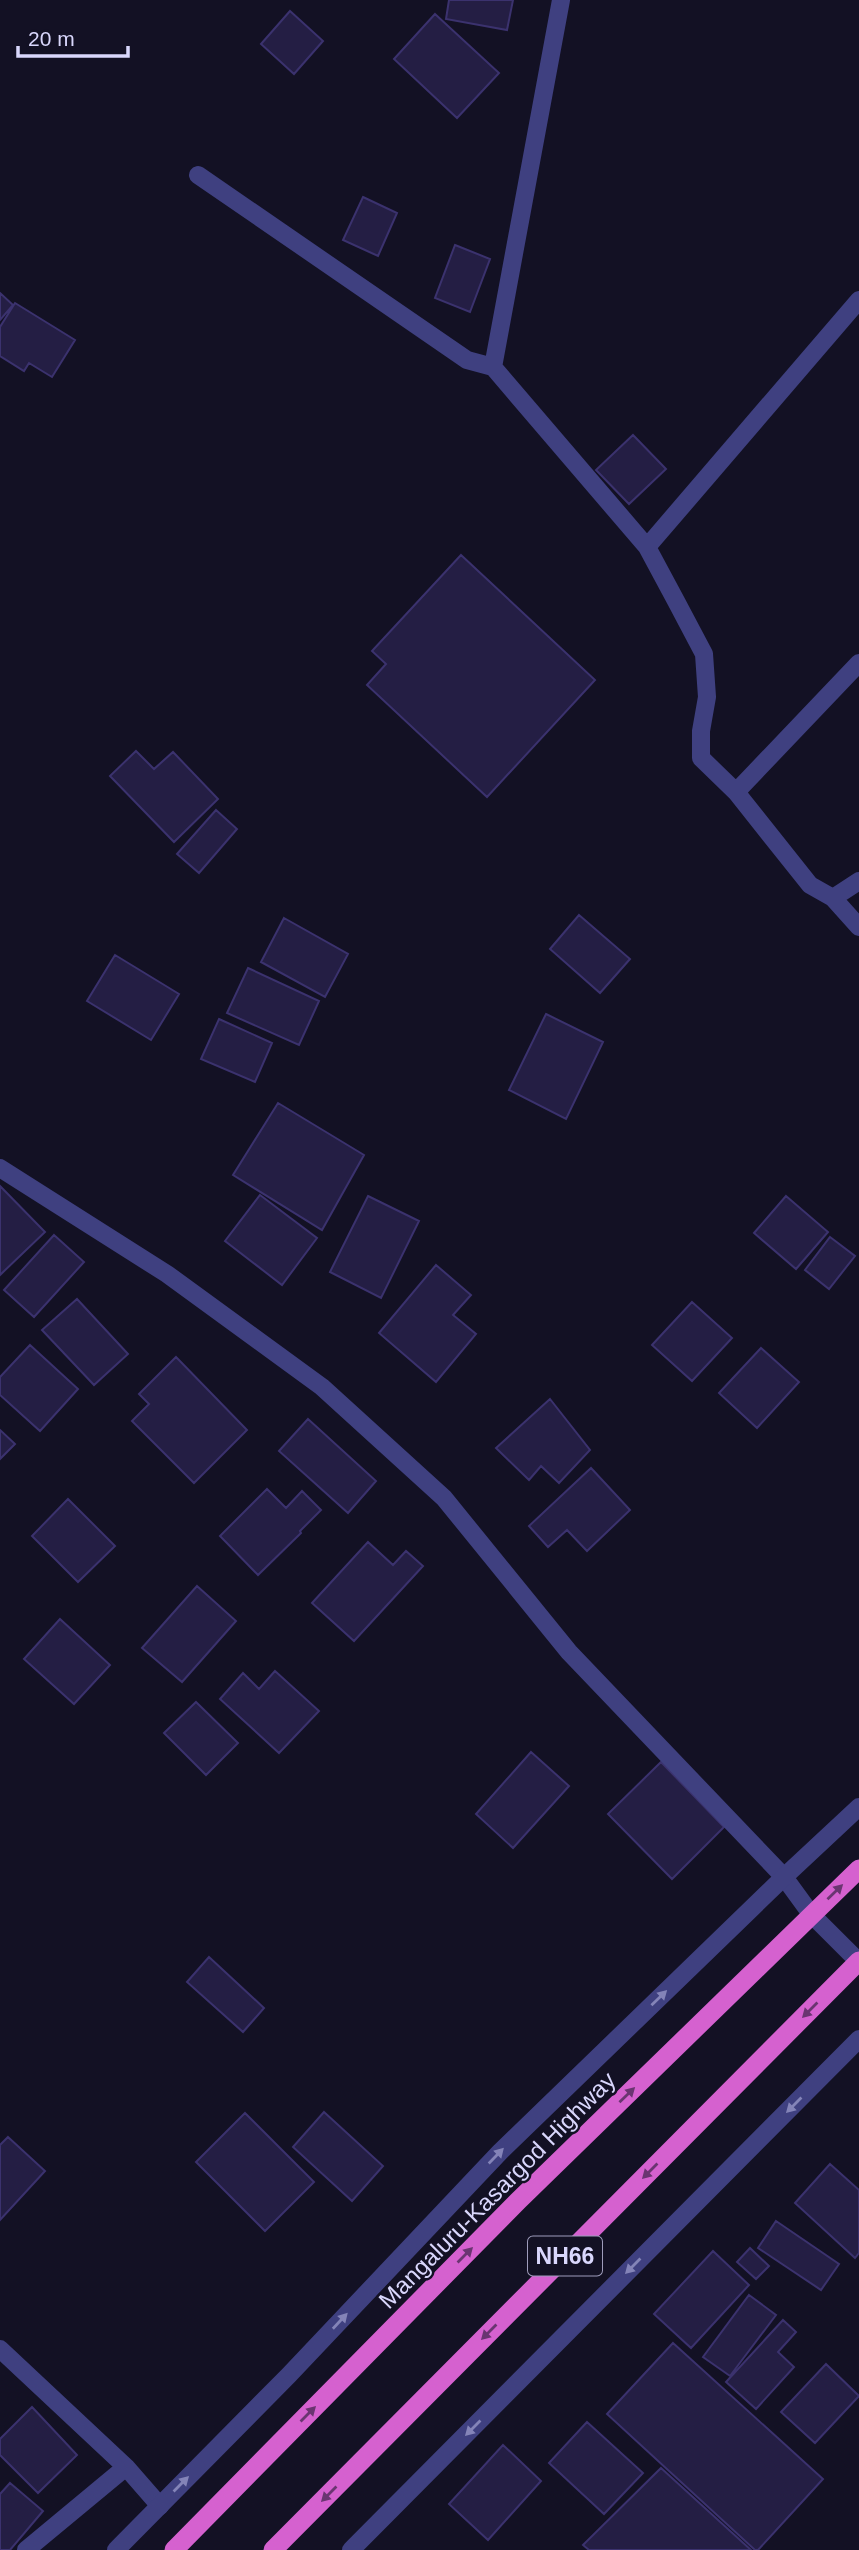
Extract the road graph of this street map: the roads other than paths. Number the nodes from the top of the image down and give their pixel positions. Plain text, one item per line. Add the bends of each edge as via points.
1 (561, 0) edge
2 (198, 175) dead end
3 (859, 300) edge
4 (492, 367) junction
5 (647, 547) junction
6 (859, 663) edge
7 (736, 792) junction
8 (859, 881) edge
9 (833, 898) junction
10 (859, 927) edge
11 (0, 1168) edge
12 (859, 1807) edge
13 (859, 1869) edge
14 (784, 1877) junction
15 (811, 1914) junction
16 (859, 1961) edge
17 (859, 2039) edge
18 (0, 2349) edge
19 (126, 2467) junction
20 (160, 2506) junction
21 (26, 2550) edge
22 (116, 2550) edge
23 (174, 2550) edge
24 (273, 2550) edge
25 (351, 2550) edge

1 - 4 street
2 - 4 street via 467,360
3 - 5 street
4 - 5 street
5 - 7 street via 704,654 707,697 701,758
6 - 7 street
7 - 9 street via 810,885
8 - 9 street
9 - 10 street
11 - 14 street via 167,1274 322,1387 444,1498 569,1652
12 - 14 street
15 -> 13 highway, Mangaluru-Kasargod Highway / NH66
14 - 15 street
20 -> 14 street via 500,2152
15 - 16 street
23 -> 15 highway, Mangaluru-Kasargod Highway / NH66 via 518,2201
16 -> 24 highway, NH66
17 -> 25 street
18 - 19 street
19 - 20 street
19 - 21 street
20 - 22 street

